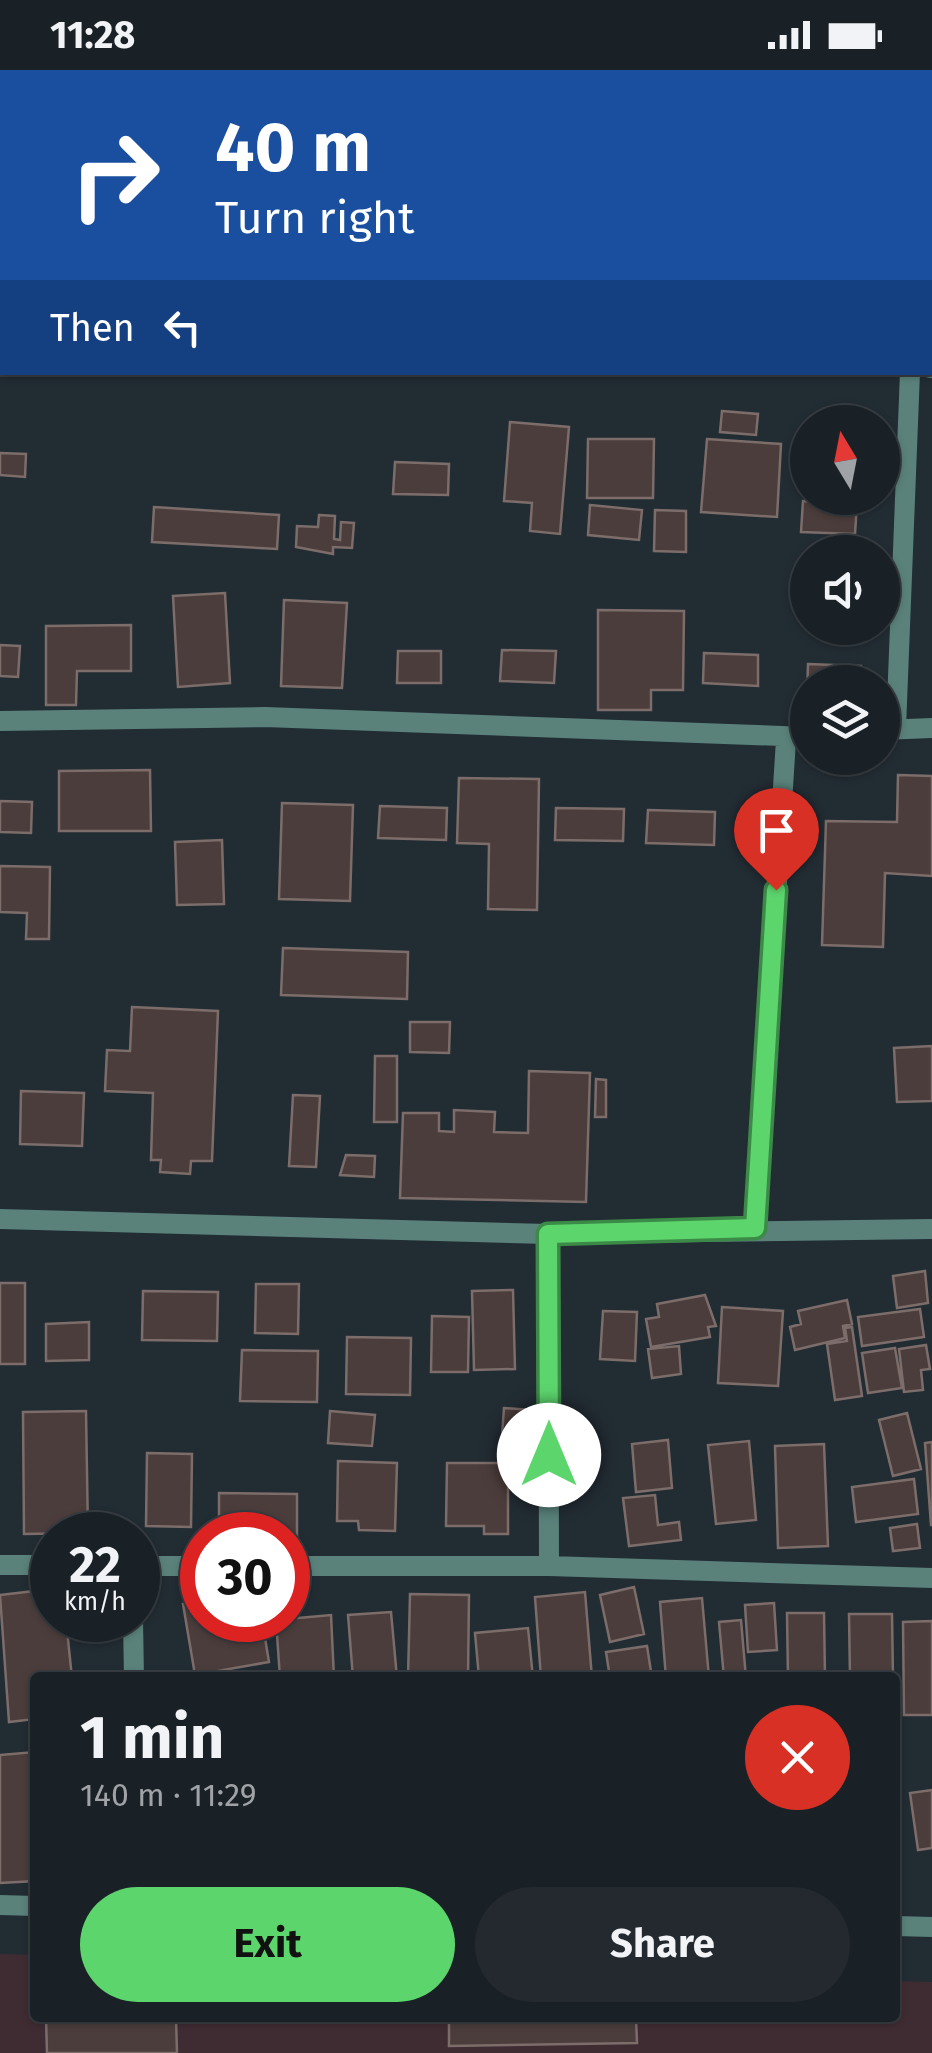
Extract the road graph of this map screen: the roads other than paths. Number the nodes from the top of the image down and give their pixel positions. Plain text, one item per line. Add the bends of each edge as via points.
1 (910, 375) edge
2 (894, 665) edge
3 (0, 721) edge
4 (932, 728) edge
5 (900, 729) edge
6 (790, 739) edge
7 (794, 775) edge
8 (0, 1218) edge
9 (755, 1228) junction
10 (932, 1228) edge
11 (548, 1234) junction
12 (0, 1566) edge
13 (30, 1566) edge
14 (310, 1566) edge
15 (549, 1566) junction
16 (932, 1578) edge
17 (133, 1642) edge
18 (134, 1672) edge
19 (0, 1905) edge
20 (30, 1906) edge
21 (900, 1926) edge
22 (932, 1926) edge

1 - 2 street
3 - 6 street via 265,717
4 - 5 street
7 - 9 street
8 - 11 street
9 - 10 street
9 - 11 street
11 - 15 street
12 - 13 street
14 - 15 street
15 - 16 street
17 - 18 street
19 - 20 street
21 - 22 street

